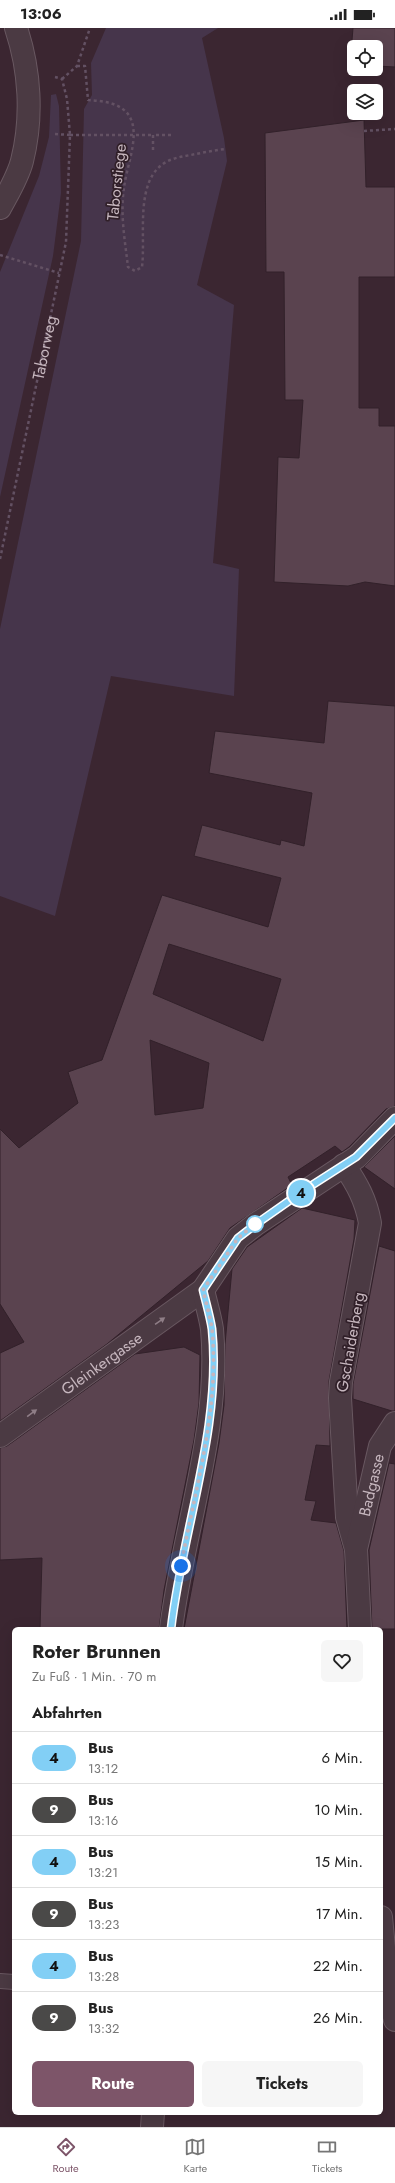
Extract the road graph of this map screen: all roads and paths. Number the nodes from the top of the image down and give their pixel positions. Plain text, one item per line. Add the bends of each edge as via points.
1 (16, 28) edge
2 (90, 28) edge
3 (77, 66) junction
4 (62, 79) dead end
5 (395, 129) edge
6 (364, 131) dead end
7 (153, 135) junction
8 (171, 136) dead end
9 (226, 149) dead end
10 (153, 150) dead end
11 (0, 208) edge
12 (0, 255) edge
13 (59, 273) junction
14 (0, 559) edge
15 (395, 1118) edge
16 (344, 1165) junction
17 (203, 1290) junction
18 (395, 1423) edge
19 (0, 1436) edge
20 (356, 1549) junction
21 (171, 1627) edge
22 (360, 1627) edge
23 (383, 1938) edge
24 (0, 1981) edge
25 (12, 1982) edge
26 (395, 2020) edge
27 (153, 2115) edge
28 (152, 2127) edge

1 - 11 street via 27,71 29,108 22,161
2 - 3 path
3 - 4 path
3 - 9 path, Taborstiege via 85,66 88,100 111,103 125,111 132,122 132,148 124,188 123,229 128,267 135,271 142,267 144,205 153,171 175,158
5 - 6 path
7 - 8 path
7 - 10 path
7 - 13 path, Taborweg, bridge via 70,135 66,242
12 - 13 path
13 - 14 path, Taborweg
15 - 16 street via 356,1157
16 - 17 street via 238,1238
16 - 20 street, Gschaiderberg via 358,1185 367,1206 370,1223 340,1398 347,1517
19 -> 17 street, Gleinkergasse
17 - 21 street via 212,1328 212,1395
18 - 20 street, Badgasse via 380,1446
20 - 22 street
23 - 26 street via 389,1999
24 - 25 lane
27 - 28 street

